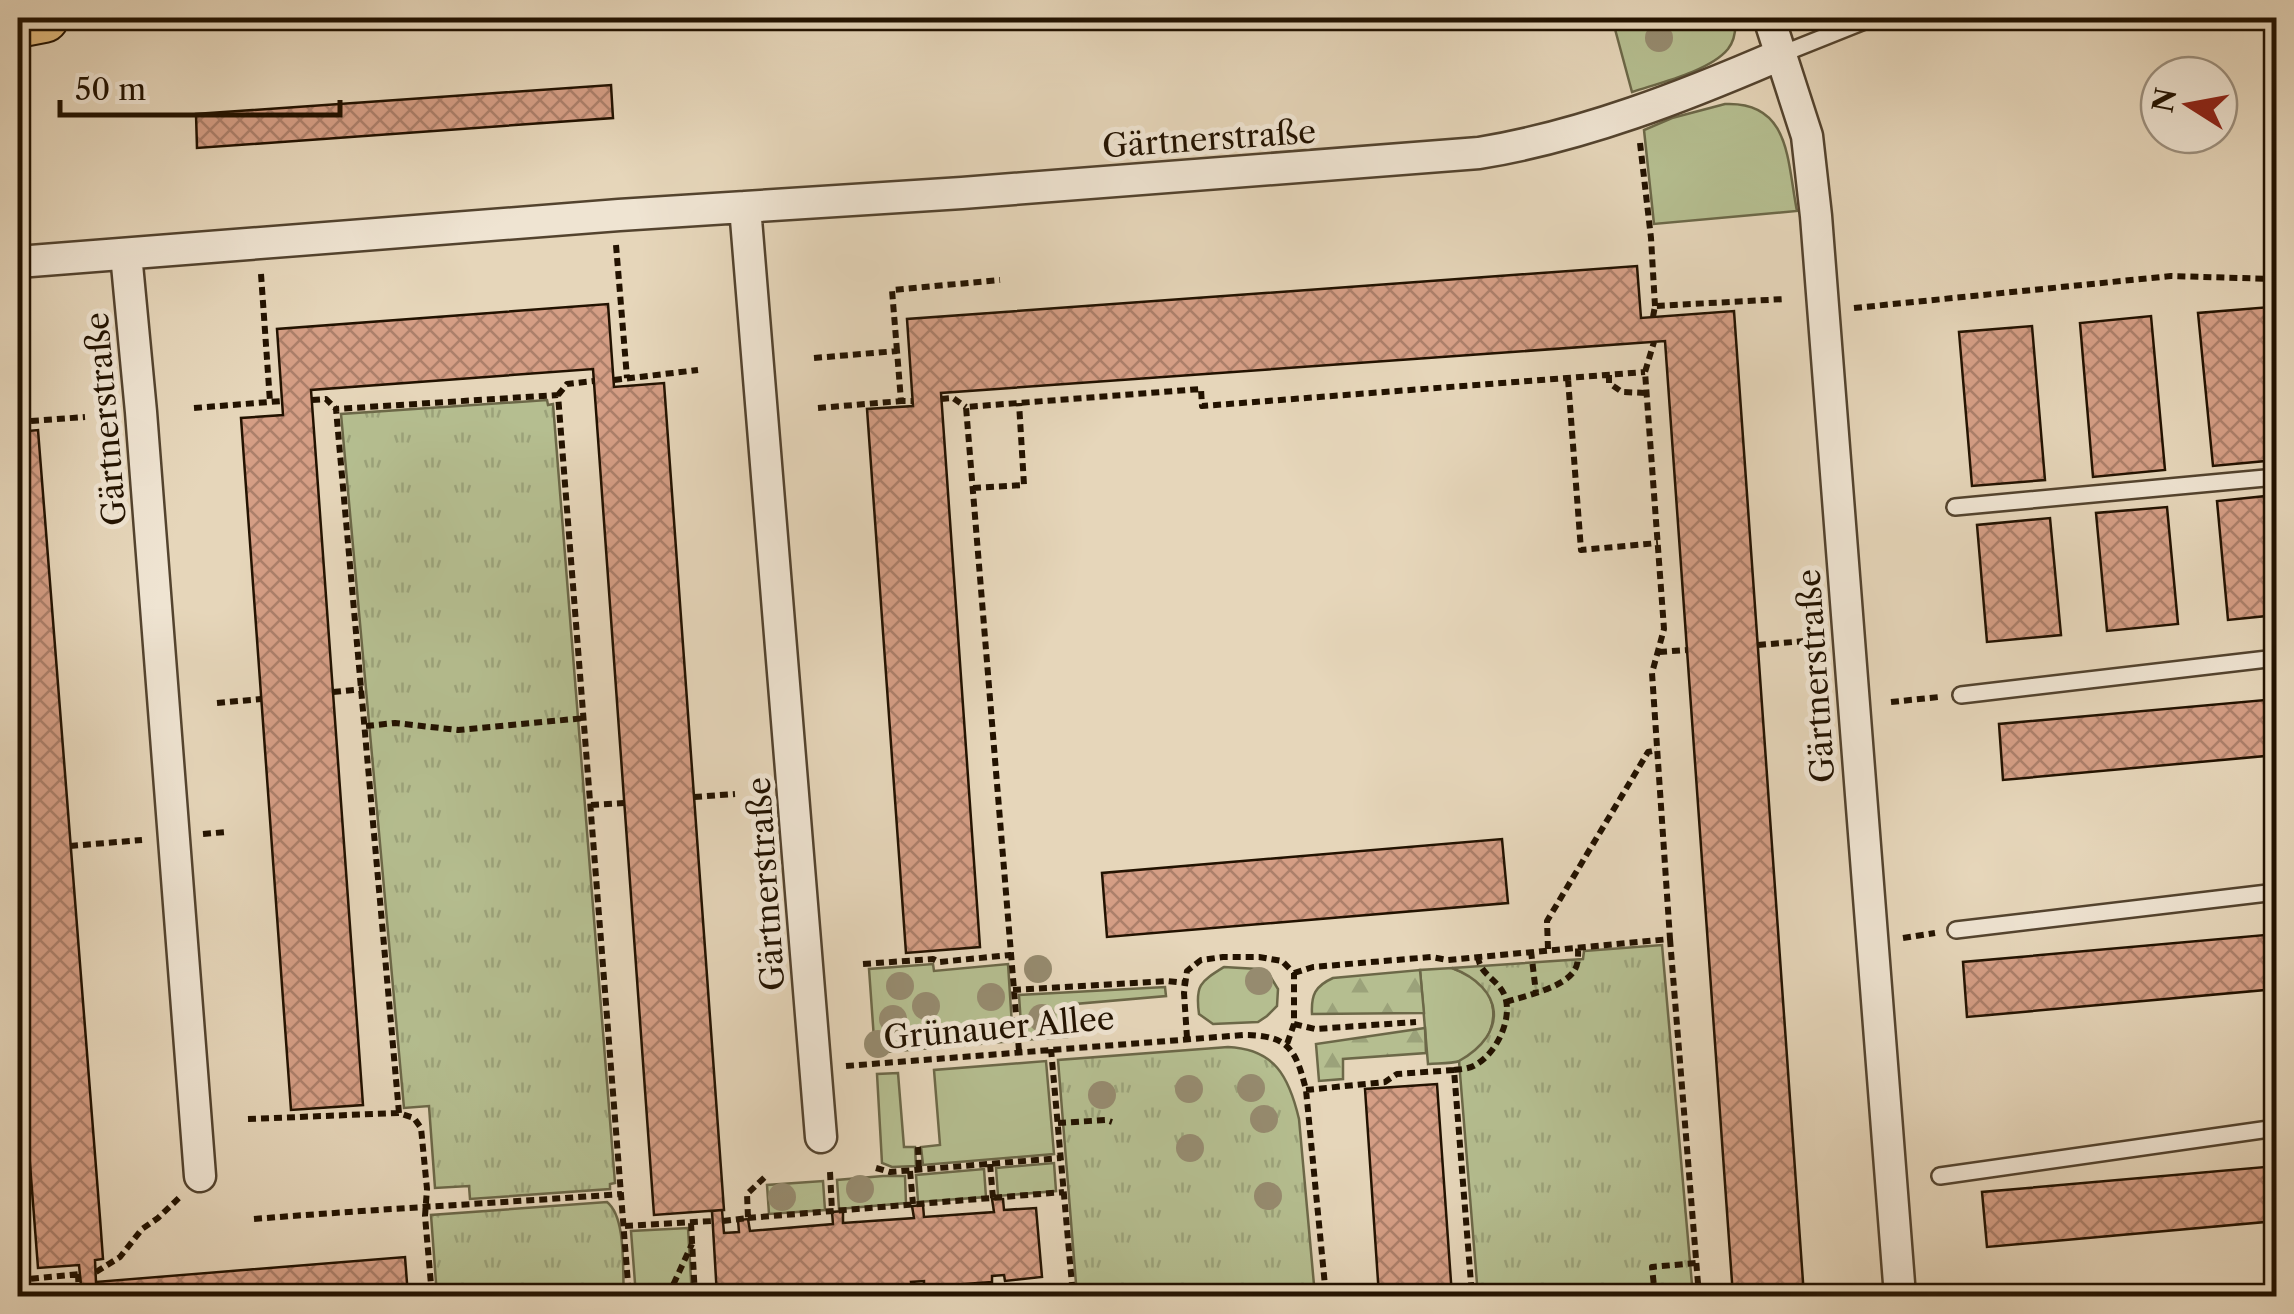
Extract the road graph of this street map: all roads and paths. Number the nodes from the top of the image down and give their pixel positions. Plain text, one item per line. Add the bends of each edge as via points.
1 (44, 18) edge
2 (1769, 18) edge
3 (1872, 18) edge
4 (18, 23) edge
5 (1782, 54) junction
6 (1638, 130) dead end
7 (744, 207) junction
8 (616, 245) dead end
9 (126, 254) junction
10 (18, 262) edge
11 (260, 271) dead end
12 (2276, 279) edge
13 (1000, 280) dead end
14 (1785, 299) dead end
15 (1656, 306) junction
16 (1825, 311) junction
17 (1654, 317) dead end
18 (1654, 342) dead end
19 (897, 351) junction
20 (814, 358) dead end
21 (698, 370) dead end
22 (1645, 372) junction
23 (1609, 375) junction
24 (627, 378) junction
25 (1568, 378) junction
26 (614, 380) dead end
27 (594, 381) dead end
28 (1647, 394) junction
29 (558, 395) junction
30 (941, 399) dead end
31 (312, 400) dead end
32 (912, 400) dead end
33 (270, 402) junction
34 (282, 402) dead end
35 (901, 402) junction
36 (1020, 403) junction
37 (966, 407) junction
38 (194, 408) dead end
39 (818, 408) dead end
40 (336, 409) junction
41 (85, 416) dead end
42 (18, 422) edge
43 (2276, 477) edge
44 (973, 488) junction
45 (1955, 507) dead end
46 (1658, 542) junction
47 (1818, 640) dead end
48 (1758, 645) dead end
49 (1687, 650) dead end
50 (1659, 652) junction
51 (2276, 658) edge
52 (363, 689) junction
53 (333, 692) dead end
54 (1961, 695) joint
55 (261, 700) dead end
56 (1891, 702) dead end
57 (216, 704) dead end
58 (585, 718) junction
59 (366, 726) junction
60 (1657, 750) junction
61 (736, 794) dead end
62 (694, 797) dead end
63 (624, 803) dead end
64 (592, 806) junction
65 (153, 839) dead end
66 (70, 846) dead end
67 (2276, 892) edge
68 (1956, 930) joint
69 (1670, 939) junction
70 (1872, 942) junction
71 (1578, 946) junction
72 (1548, 949) junction
73 (1532, 951) junction
74 (1010, 956) junction
75 (1478, 956) junction
76 (863, 964) dead end
77 (1294, 973) junction
78 (1186, 983) junction
79 (1014, 990) junction
80 (1536, 992) junction
81 (1506, 1002) junction
82 (1416, 1022) dead end
83 (1294, 1024) junction
84 (1187, 1038) junction
85 (1287, 1044) junction
86 (1052, 1049) junction
87 (1018, 1052) junction
88 (915, 1060) junction
89 (815, 1068) junction
90 (1454, 1070) junction
91 (916, 1072) dead end
92 (1306, 1090) junction
93 (400, 1113) junction
94 (248, 1119) dead end
95 (1112, 1122) dead end
96 (1058, 1123) junction
97 (2276, 1128) edge
98 (821, 1137) dead end
99 (918, 1147) dead end
100 (1061, 1158) junction
101 (990, 1164) junction
102 (876, 1168) dead end
103 (919, 1170) junction
104 (910, 1171) junction
105 (830, 1172) dead end
106 (200, 1176) joint
107 (1940, 1176) dead end
108 (765, 1177) dead end
109 (1064, 1192) junction
110 (622, 1194) junction
111 (996, 1198) junction
112 (916, 1205) junction
113 (425, 1206) junction
114 (836, 1211) junction
115 (254, 1219) dead end
116 (745, 1219) junction
117 (714, 1221) dead end
118 (723, 1221) dead end
119 (691, 1222) junction
120 (626, 1226) junction
121 (692, 1243) junction
122 (1696, 1263) junction
123 (96, 1272) dead end
124 (18, 1280) edge
125 (79, 1296) edge
126 (432, 1296) edge
127 (630, 1296) edge
128 (668, 1296) edge
129 (696, 1296) edge
130 (1072, 1296) edge
131 (1326, 1296) edge
132 (1472, 1296) edge
133 (1655, 1296) edge
134 (1699, 1296) edge
135 (1900, 1296) edge

1 - 4 main road
2 - 5 street, Gärtnerstraße
3 - 5 lane
5 - 7 street, Gärtnerstraße via 1632,112 1479,153
5 - 16 street, Gärtnerstraße via 1807,136
6 - 15 path
7 - 9 street, Gärtnerstraße
7 - 89 street, Gärtnerstraße
8 - 24 path
9 - 10 street, Gärtnerstraße
9 - 106 street, Gärtnerstraße
11 - 33 path
12 - 16 path via 2171,276
13 - 19 path via 892,290
14 - 15 path
15 - 17 path
16 - 70 street, Gärtnerstraße
18 - 22 path
19 - 20 path
19 - 35 path
21 - 24 path
22 - 23 path
22 - 28 path
23 - 25 path
23 - 28 path via 1615,388
24 - 26 path
25 - 36 path via 1202,406 1201,389
25 - 46 path via 1582,550
27 - 29 path via 566,384
28 - 46 path
29 - 40 path
29 - 58 path
30 - 37 path
31 - 40 path via 326,399
32 - 35 path
33 - 34 path
33 - 38 path
35 - 39 path
36 - 37 path
36 - 44 path via 1024,485
37 - 44 path
40 - 52 path
41 - 42 path
43 - 45 lane
44 - 74 path
46 - 50 path via 1664,630
47 - 48 path
49 - 50 path
50 - 60 path via 1652,673
51 - 54 lane
52 - 53 path
52 - 59 path
54 - 56 path
55 - 57 path
58 - 59 path via 458,730
58 - 64 path
59 - 93 path
60 - 69 path
60 - 72 path via 1648,752 1547,922
61 - 62 path
63 - 64 path
64 - 110 path
65 - 66 path
67 - 68 lane
68 - 70 path
69 - 71 path
69 - 122 path
70 - 135 street, Gärtnerstraße
71 - 72 path
71 - 80 path via 1575,970
72 - 73 path
73 - 75 path
73 - 80 path
74 - 76 path
74 - 79 path
75 - 77 path
75 - 81 path
77 - 78 path via 1282,961 1223,956 1201,960 1187,972
77 - 83 path
78 - 79 path
78 - 84 path
79 - 87 path
80 - 81 path
81 - 90 path via 1505,1023 1487,1056
82 - 83 path via 1315,1030
83 - 85 path
84 - 85 path, Grünauer Allee via 1262,1035
84 - 86 path, Grünauer Allee
85 - 92 path
86 - 87 path, Grünauer Allee
86 - 96 path
87 - 88 path, Grünauer Allee
88 - 89 path, Grünauer Allee
88 - 91 path
89 - 98 street, Gärtnerstraße
90 - 92 path
90 - 132 path
92 - 131 path
93 - 94 path
93 - 113 path via 421,1128
95 - 96 path
96 - 100 path
97 - 107 lane
99 - 103 path
100 - 101 path
100 - 109 path
101 - 103 path
101 - 111 path
102 - 104 path
103 - 104 path
104 - 112 path
105 - 114 path
106 - 123 path via 120,1257
108 - 116 path via 747,1194
109 - 111 path
109 - 130 path
110 - 113 path
110 - 120 path
111 - 112 path
112 - 114 path
113 - 115 path
113 - 126 path
114 - 116 path
116 - 118 path
117 - 119 path
119 - 120 path
119 - 121 path
120 - 127 path
121 - 128 path
121 - 129 path
122 - 133 path via 1652,1268
122 - 134 path
124 - 125 path via 79,1274

